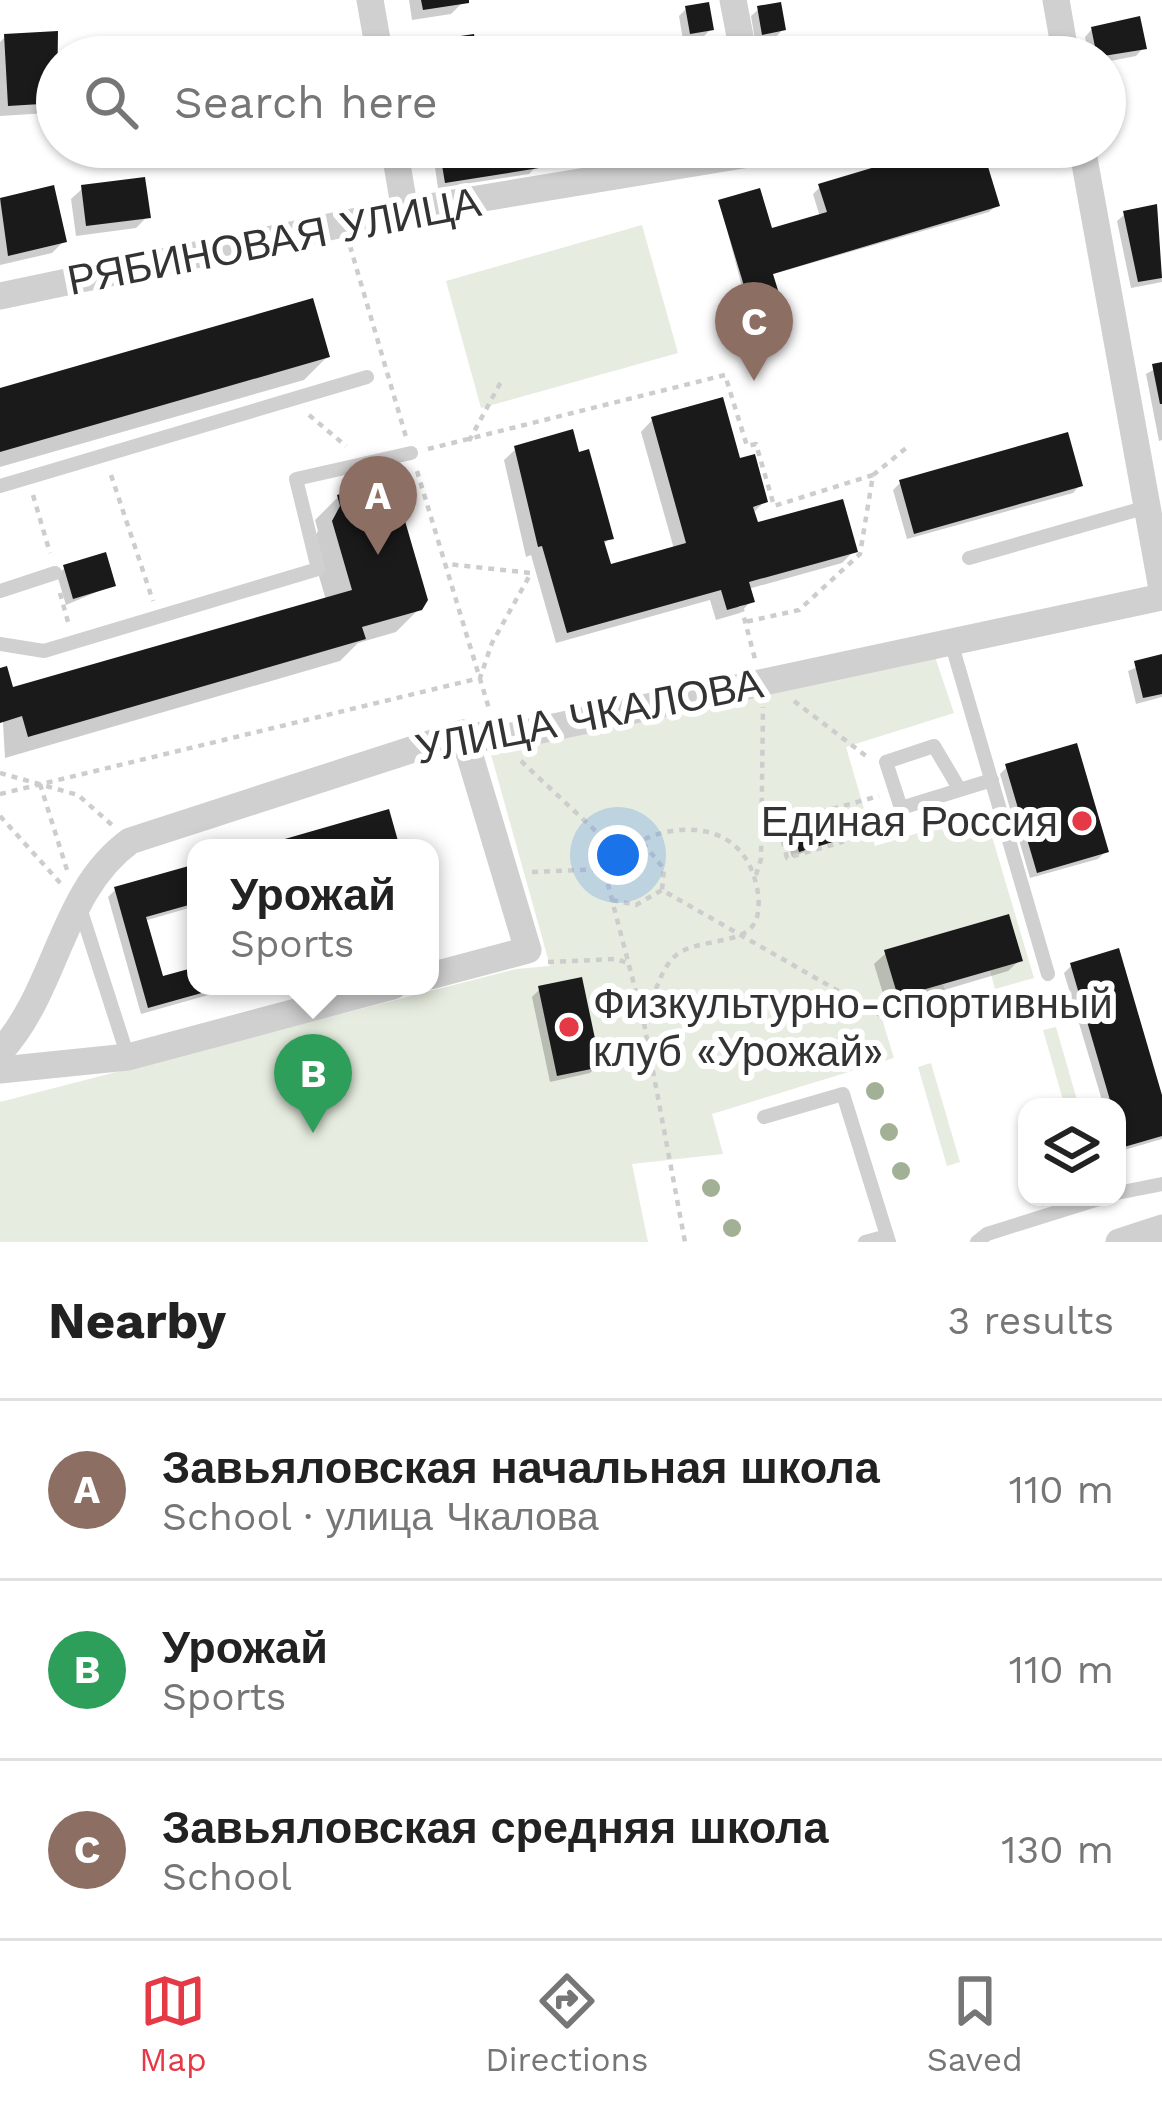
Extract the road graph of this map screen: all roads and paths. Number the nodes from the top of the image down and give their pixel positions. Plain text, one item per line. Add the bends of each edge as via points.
1 (370, 0) edge
2 (734, 0) edge
3 (1056, 0) edge
4 (376, 36) edge
5 (740, 36) edge
6 (1062, 36) edge
7 (398, 168) edge
8 (656, 168) edge
9 (1086, 168) edge
10 (405, 211) junction
11 (343, 224) junction
12 (0, 296) edge
13 (367, 377) dead end
14 (503, 378) dead end
15 (290, 400) junction
16 (470, 441) junction
17 (910, 445) dead end
18 (411, 453) junction
19 (105, 455) junction
20 (365, 461) junction
21 (872, 475) junction
22 (0, 486) edge
23 (1147, 507) junction
24 (969, 558) dead end
25 (446, 563) junction
26 (55, 573) dead end
27 (0, 591) edge
28 (1162, 593) edge
29 (158, 617) junction
30 (745, 622) dead end
31 (951, 642) junction
32 (0, 644) edge
33 (480, 678) junction
34 (780, 689) dead end
35 (763, 693) dead end
36 (463, 733) junction
37 (498, 739) junction
38 (886, 762) junction
39 (0, 772) edge
40 (992, 780) junction
41 (40, 784) junction
42 (960, 790) junction
43 (896, 791) junction
44 (0, 794) edge
45 (833, 810) junction
46 (0, 817) edge
47 (780, 827) junction
48 (762, 828) junction
49 (130, 841) junction
50 (643, 843) junction
51 (618, 852) junction
52 (604, 869) junction
53 (507, 874) junction
54 (755, 879) junction
55 (662, 890) junction
56 (613, 900) junction
57 (78, 904) junction
58 (745, 933) junction
59 (528, 950) junction
60 (631, 964) junction
61 (439, 974) edge
62 (1048, 974) dead end
63 (360, 995) edge
64 (889, 1020) dead end
65 (644, 1024) junction
66 (0, 1052) edge
67 (128, 1058) junction
68 (0, 1070) edge
69 (764, 1117) dead end
70 (1162, 1184) edge
71 (1126, 1191) edge
72 (1076, 1206) edge
73 (1162, 1228) edge
74 (888, 1239) edge
75 (685, 1242) edge
76 (865, 1242) edge
77 (977, 1242) edge
78 (1119, 1242) edge

1 - 4 street
2 - 5 street
3 - 6 street
7 - 10 street
8 - 10 street, РЯБИНОВАЯ УЛИЦА
9 - 23 street
10 - 11 street, РЯБИНОВАЯ УЛИЦА
11 - 12 street, РЯБИНОВАЯ УЛИЦА
11 - 18 path
13 - 15 lane
14 - 16 path
15 - 19 lane
15 - 20 path
16 - 18 path
16 - 21 path via 725,375 774,506
17 - 21 path
18 - 20 lane
18 - 25 path
19 - 22 lane
19 - 29 path
20 - 29 lane via 296,479 318,569
21 - 30 path via 860,554 799,610
23 - 24 lane
23 - 28 street
25 - 33 path
25 - 33 path via 531,573
26 - 27 lane
28 - 31 street, УЛИЦА ЧКАЛОВА
29 - 32 lane via 44,651
31 - 37 street, УЛИЦА ЧКАЛОВА
31 - 40 lane
33 - 37 path
33 - 41 path
34 - 38 path via 862,758
35 - 48 path
36 - 37 street, УЛИЦА ЧКАЛОВА
36 - 49 street, УЛИЦА ЧКАЛОВА
36 - 53 street
37 - 51 path
38 - 42 lane via 934,746
38 - 43 lane
39 - 41 path
40 - 42 lane
40 - 62 lane
41 - 44 path
41 - 49 path via 78,795
41 - 57 path
42 - 43 lane via 901,808
43 - 45 path
45 - 47 path
45 - 47 path via 842,842 788,858
46 - 57 path
47 - 48 path
48 - 54 path
49 - 57 street, УЛИЦА ЧКАЛОВА via 103,860
50 - 51 path
50 - 54 path via 693,826 721,834
50 - 55 path via 664,869
51 - 52 path
52 - 53 path
52 - 56 path
53 - 59 street
54 - 58 path via 756,920
55 - 56 path via 636,905
55 - 58 path
56 - 60 path
57 - 66 street, УЛИЦА ЧКАЛОВА via 33,1006
57 - 67 lane
58 - 64 path
58 - 65 path via 679,952 663,969
59 - 60 path via 549,963
59 - 61 street
60 - 65 path
63 - 67 street
65 - 75 path
67 - 68 street
69 - 74 lane via 843,1094
70 - 71 lane
72 - 77 lane
73 - 78 street
74 - 76 lane

